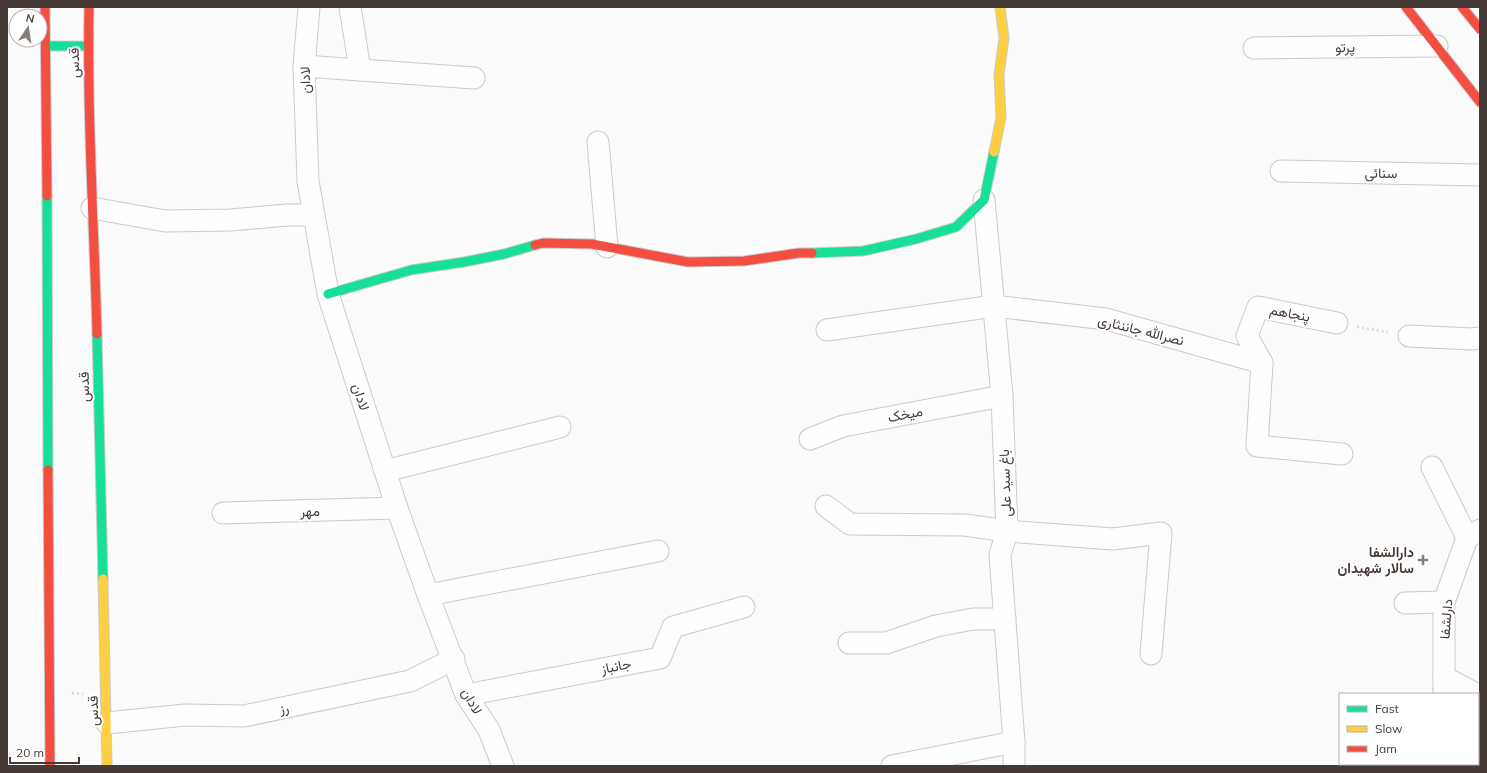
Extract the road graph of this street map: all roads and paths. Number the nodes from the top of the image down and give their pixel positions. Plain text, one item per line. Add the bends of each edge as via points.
1 (89, 7) edge
2 (309, 7) edge
3 (350, 7) edge
4 (1000, 7) edge
5 (1406, 7) edge
6 (1462, 7) edge
7 (1480, 29) edge
8 (48, 46) edge
9 (88, 46) junction
10 (1436, 46) junction
11 (46, 48) edge
12 (1254, 48) dead end
13 (304, 66) junction
14 (360, 70) junction
15 (474, 78) dead end
16 (1480, 102) edge
17 (598, 142) dead end
18 (1281, 171) dead end
19 (1480, 175) edge
20 (984, 200) junction
21 (92, 208) junction
22 (314, 215) junction
23 (606, 247) junction
24 (328, 294) junction
25 (994, 306) junction
26 (1337, 323) joint
27 (827, 330) dead end
28 (1409, 336) joint
29 (1480, 338) edge
30 (1262, 363) junction
31 (1002, 396) junction
32 (560, 427) dead end
33 (810, 439) dead end
34 (1342, 454) dead end
35 (1432, 467) dead end
36 (385, 471) junction
37 (826, 506) dead end
38 (397, 508) junction
39 (223, 513) dead end
40 (1007, 531) junction
41 (1474, 534) edge
42 (658, 551) dead end
43 (428, 595) junction
44 (1444, 602) junction
45 (1405, 603) dead end
46 (744, 607) dead end
47 (1005, 619) junction
48 (849, 643) dead end
49 (1151, 654) dead end
50 (454, 659) junction
51 (1444, 686) edge
52 (50, 692) junction
53 (1470, 693) edge
54 (106, 694) junction
55 (466, 695) junction
56 (107, 723) junction
57 (1014, 742) junction
58 (50, 766) edge
59 (107, 766) edge
60 (503, 766) edge
61 (892, 766) edge
62 (1014, 766) edge

1 - 9 main road, قدس
2 - 13 street, لادان
3 - 14 street
4 - 20 main road via 1004,38 999,75 1001,117
5 - 10 main road
6 - 7 main road
8 - 9 main road
9 - 21 main road, قدس
10 - 12 street, پرتو
10 - 16 main road
11 - 52 main road, قدس
13 - 14 street
13 - 22 street, لادان via 308,181
14 - 15 street
17 - 23 street
18 - 19 street, سنائی
20 - 23 main road via 956,227 863,251 799,253 744,261 688,262
20 - 25 street, باغ سید علی
21 - 22 street via 165,221
21 - 54 main road, قدس
22 - 24 street, لادان
23 - 24 main road via 592,244 543,243 504,254 411,270
24 - 36 street, لادان
25 - 27 street, نصرالله جاننثاری
25 - 30 street, نصرالله جاننثاری via 1106,319
25 - 31 street, باغ سید علی
26 - 28 path
26 - 30 street, پنجاهم via 1258,307 1247,336
28 - 29 street
30 - 34 street via 1257,446
31 - 33 street, میخک via 843,426
31 - 40 street, باغ سید علی
32 - 36 street
35 - 41 street
36 - 38 street, لادان
37 - 40 street via 850,524 965,525
38 - 39 street, مهر
38 - 43 street, لادان
40 - 47 street, باغ سید علی via 1000,555
40 - 49 street via 1112,539 1161,533
41 - 44 street, دارلشفا
42 - 43 street
43 - 50 street, لادان
44 - 45 street
44 - 51 street, دارلشفا
46 - 55 street, جانباز via 673,627 660,658
47 - 48 street via 973,619 936,626 886,643
47 - 57 street, باغ سید علی
50 - 55 street, لادان
50 - 56 street, رز via 410,681 244,716 184,715
51 - 53 street
52 - 54 path
52 - 58 main road, قدس
54 - 56 main road, قدس
55 - 60 street, لادان via 489,730
56 - 59 main road, قدس
57 - 61 street
57 - 62 street, باغ سید علی

